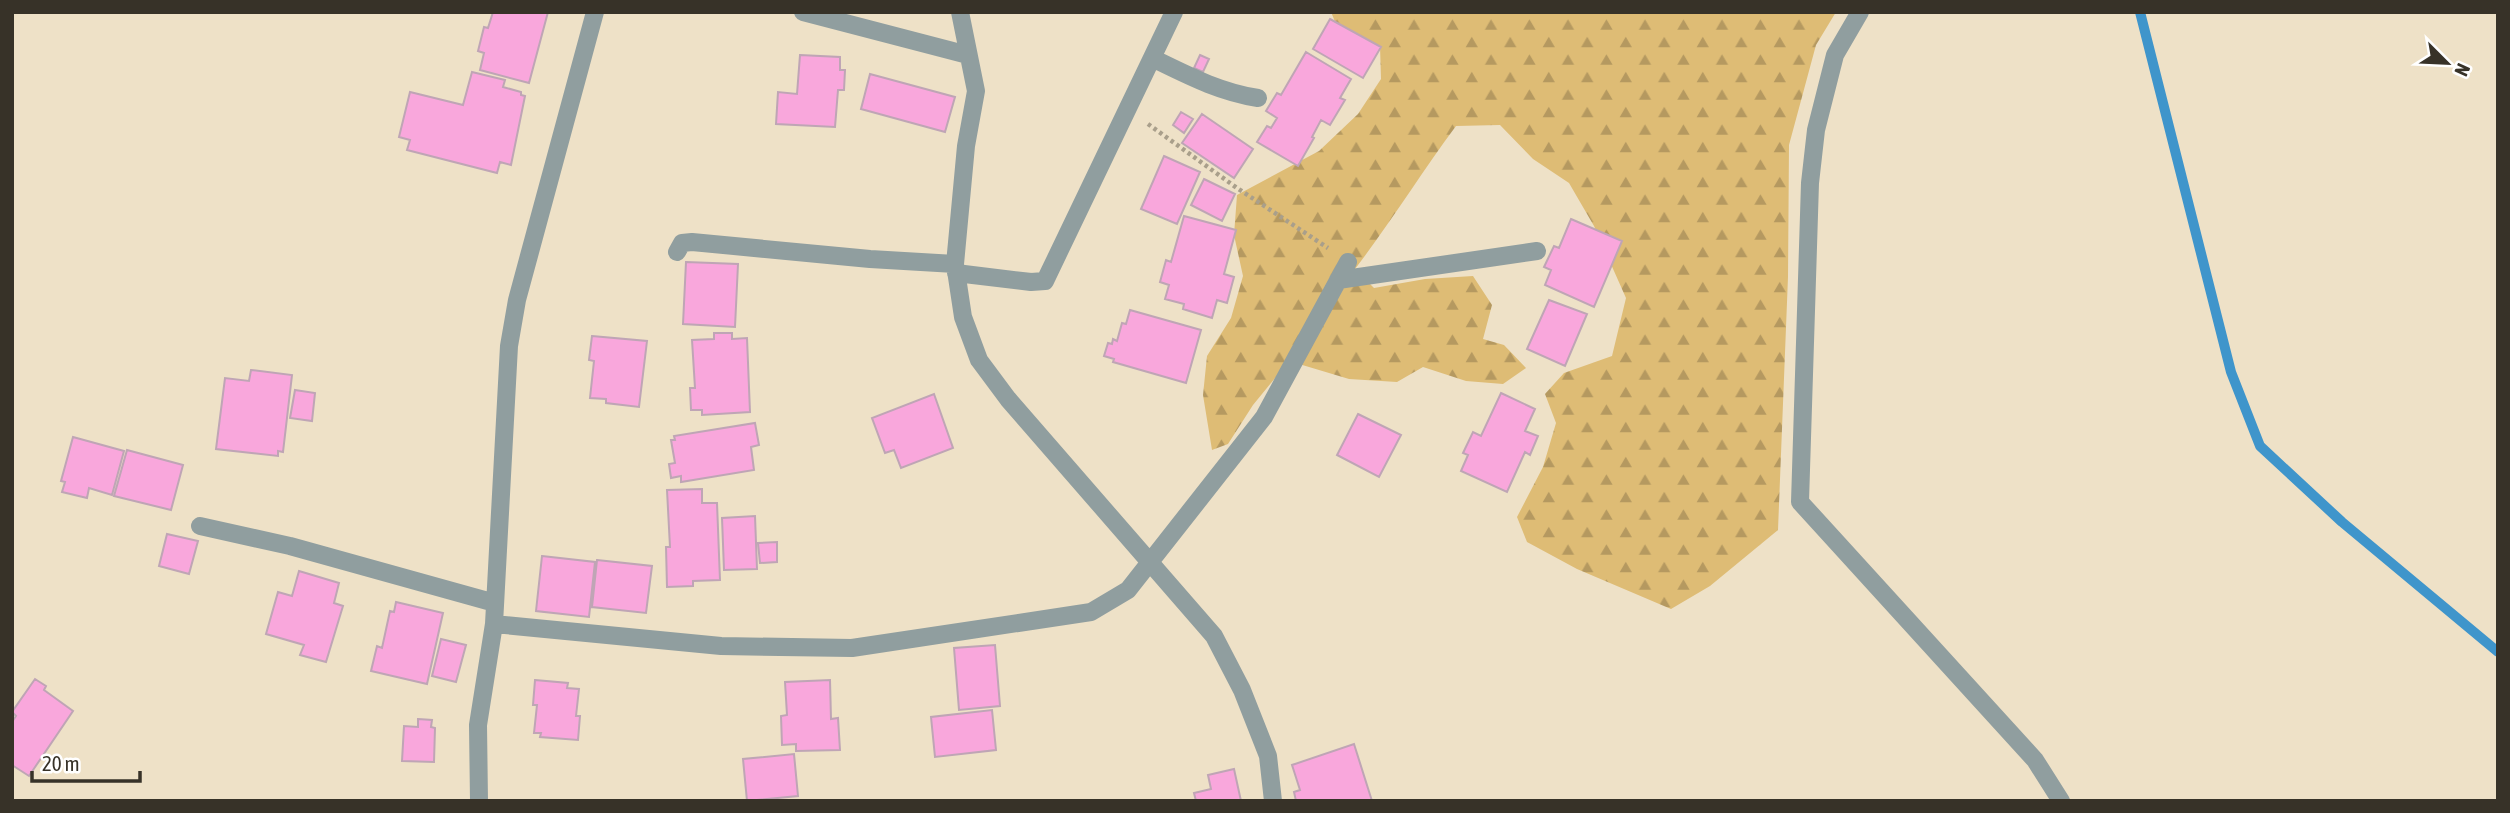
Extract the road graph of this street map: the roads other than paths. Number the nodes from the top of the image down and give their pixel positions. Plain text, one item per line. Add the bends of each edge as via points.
1 (595, 12) edge
2 (803, 12) edge
3 (960, 12) edge
4 (1174, 12) edge
5 (1860, 12) edge
6 (968, 55) junction
7 (1152, 58) junction
8 (1258, 98) dead end
9 (1537, 251) dead end
10 (677, 252) dead end
11 (1349, 262) road end
12 (955, 268) junction
13 (1338, 281) junction
14 (200, 526) dead end
15 (1150, 560) junction
16 (495, 603) junction
17 (494, 624) junction
18 (479, 801) edge
19 (1273, 801) edge
20 (2061, 801) edge

1 - 16 street via 517,300 509,346
2 - 6 street
3 - 6 street
4 - 7 street
5 - 20 street via 1835,55 1816,130 1810,183 1800,502 2035,760
6 - 12 street via 976,91 965,146
7 - 8 street via 1231,94
7 - 12 street via 1045,281
9 - 13 street
10 - 12 street via 682,243 692,242
11 - 13 street
12 - 15 street via 963,317 979,360 1007,399
13 - 15 street via 1264,417
14 - 16 street
15 - 17 street via 1128,590 1091,612 852,648 721,646
15 - 19 street via 1214,636 1242,690 1268,756
16 - 17 street
17 - 18 street via 478,725

